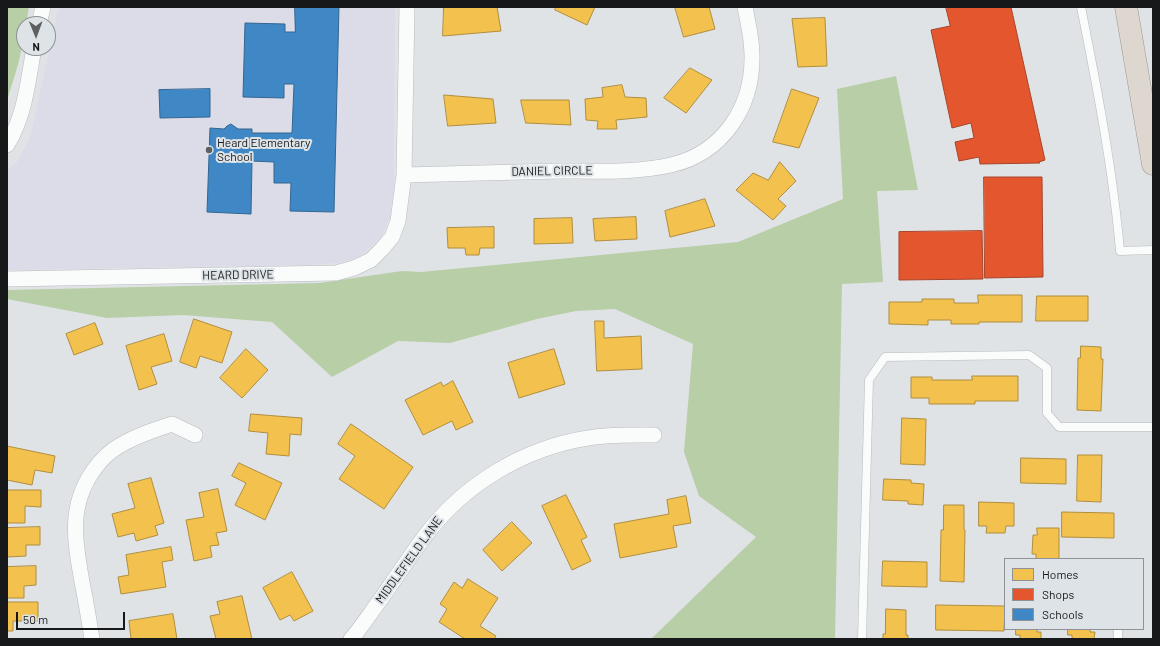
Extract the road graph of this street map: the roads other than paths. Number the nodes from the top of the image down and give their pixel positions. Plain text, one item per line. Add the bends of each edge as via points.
1 (407, 7) edge
2 (745, 7) edge
3 (1081, 7) edge
4 (1126, 7) edge
5 (32, 56) edge
6 (7, 145) edge
7 (1153, 164) edge
8 (404, 175) junction
9 (1153, 250) edge
10 (7, 279) edge
11 (1153, 427) edge
12 (195, 435) dead end
13 (654, 435) dead end
14 (92, 639) edge
15 (351, 639) edge
16 (862, 639) edge

1 - 8 street
2 - 8 street, DANIEL CIRCLE via 752,56 747,96 735,120 719,140 694,157 671,165 632,170
3 - 9 lane via 1100,110 1120,251
4 - 7 highway
5 - 6 street via 18,123
8 - 10 street, HEARD DRIVE via 398,221 392,237 371,260 336,273
11 - 16 lane via 1059,427 1047,413 1047,368 1029,355 885,357 869,380
12 - 14 street via 172,424 135,438 106,456 86,482 77,508 75,534
13 - 15 street, MIDDLEFIELD LANE via 589,437 570,441 529,455 490,475 439,518

